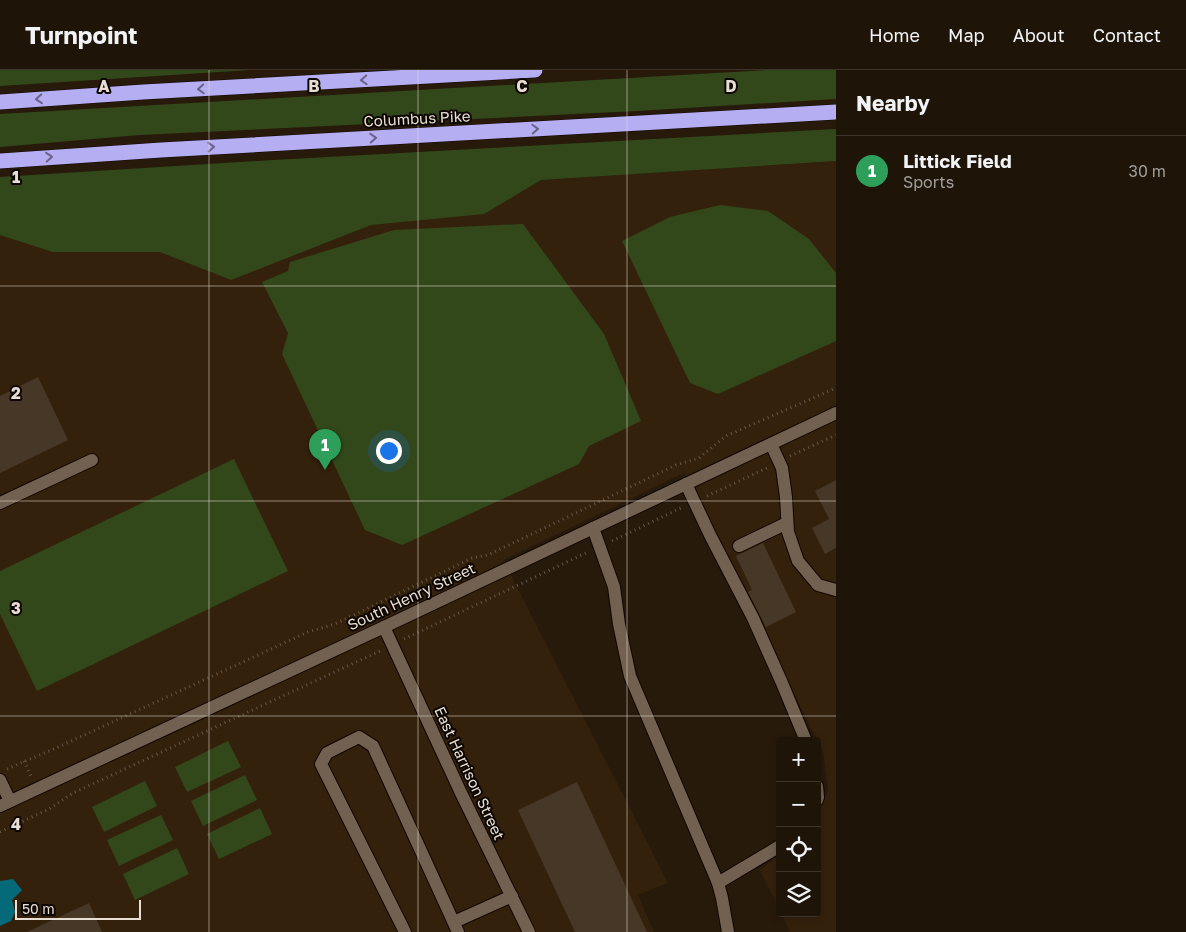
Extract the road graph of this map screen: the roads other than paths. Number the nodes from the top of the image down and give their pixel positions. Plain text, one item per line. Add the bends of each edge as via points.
1 (534, 70) edge
2 (0, 102) edge
3 (836, 112) edge
4 (0, 161) edge
5 (836, 413) edge
6 (771, 444) junction
7 (92, 460) dead end
8 (686, 484) junction
9 (0, 503) edge
10 (787, 523) junction
11 (593, 528) junction
12 (739, 546) dead end
13 (836, 590) edge
14 (384, 627) junction
15 (804, 737) edge
16 (0, 780) edge
17 (5, 804) edge
18 (776, 848) edge
19 (718, 882) junction
20 (512, 896) junction
21 (457, 927) edge
22 (405, 932) edge
23 (529, 932) edge
24 (728, 932) edge

1 -> 2 highway
4 -> 3 highway, Columbus Pike
5 - 6 street, South Henry Street
6 - 8 street, South Henry Street
6 - 10 street via 782,468
7 - 9 street
8 - 11 street, South Henry Street
8 - 15 street via 753,618
10 - 12 street
10 - 13 street via 798,562 818,584
11 - 14 street, South Henry Street
11 - 19 street via 614,587 630,676
14 - 17 street, South Henry Street
14 - 20 street, East Harrison Street
16 - 17 street
18 - 19 street
19 - 24 street
20 - 21 street
20 - 23 street, East Harrison Street
21 - 22 street via 373,746 358,737 327,752 321,764

